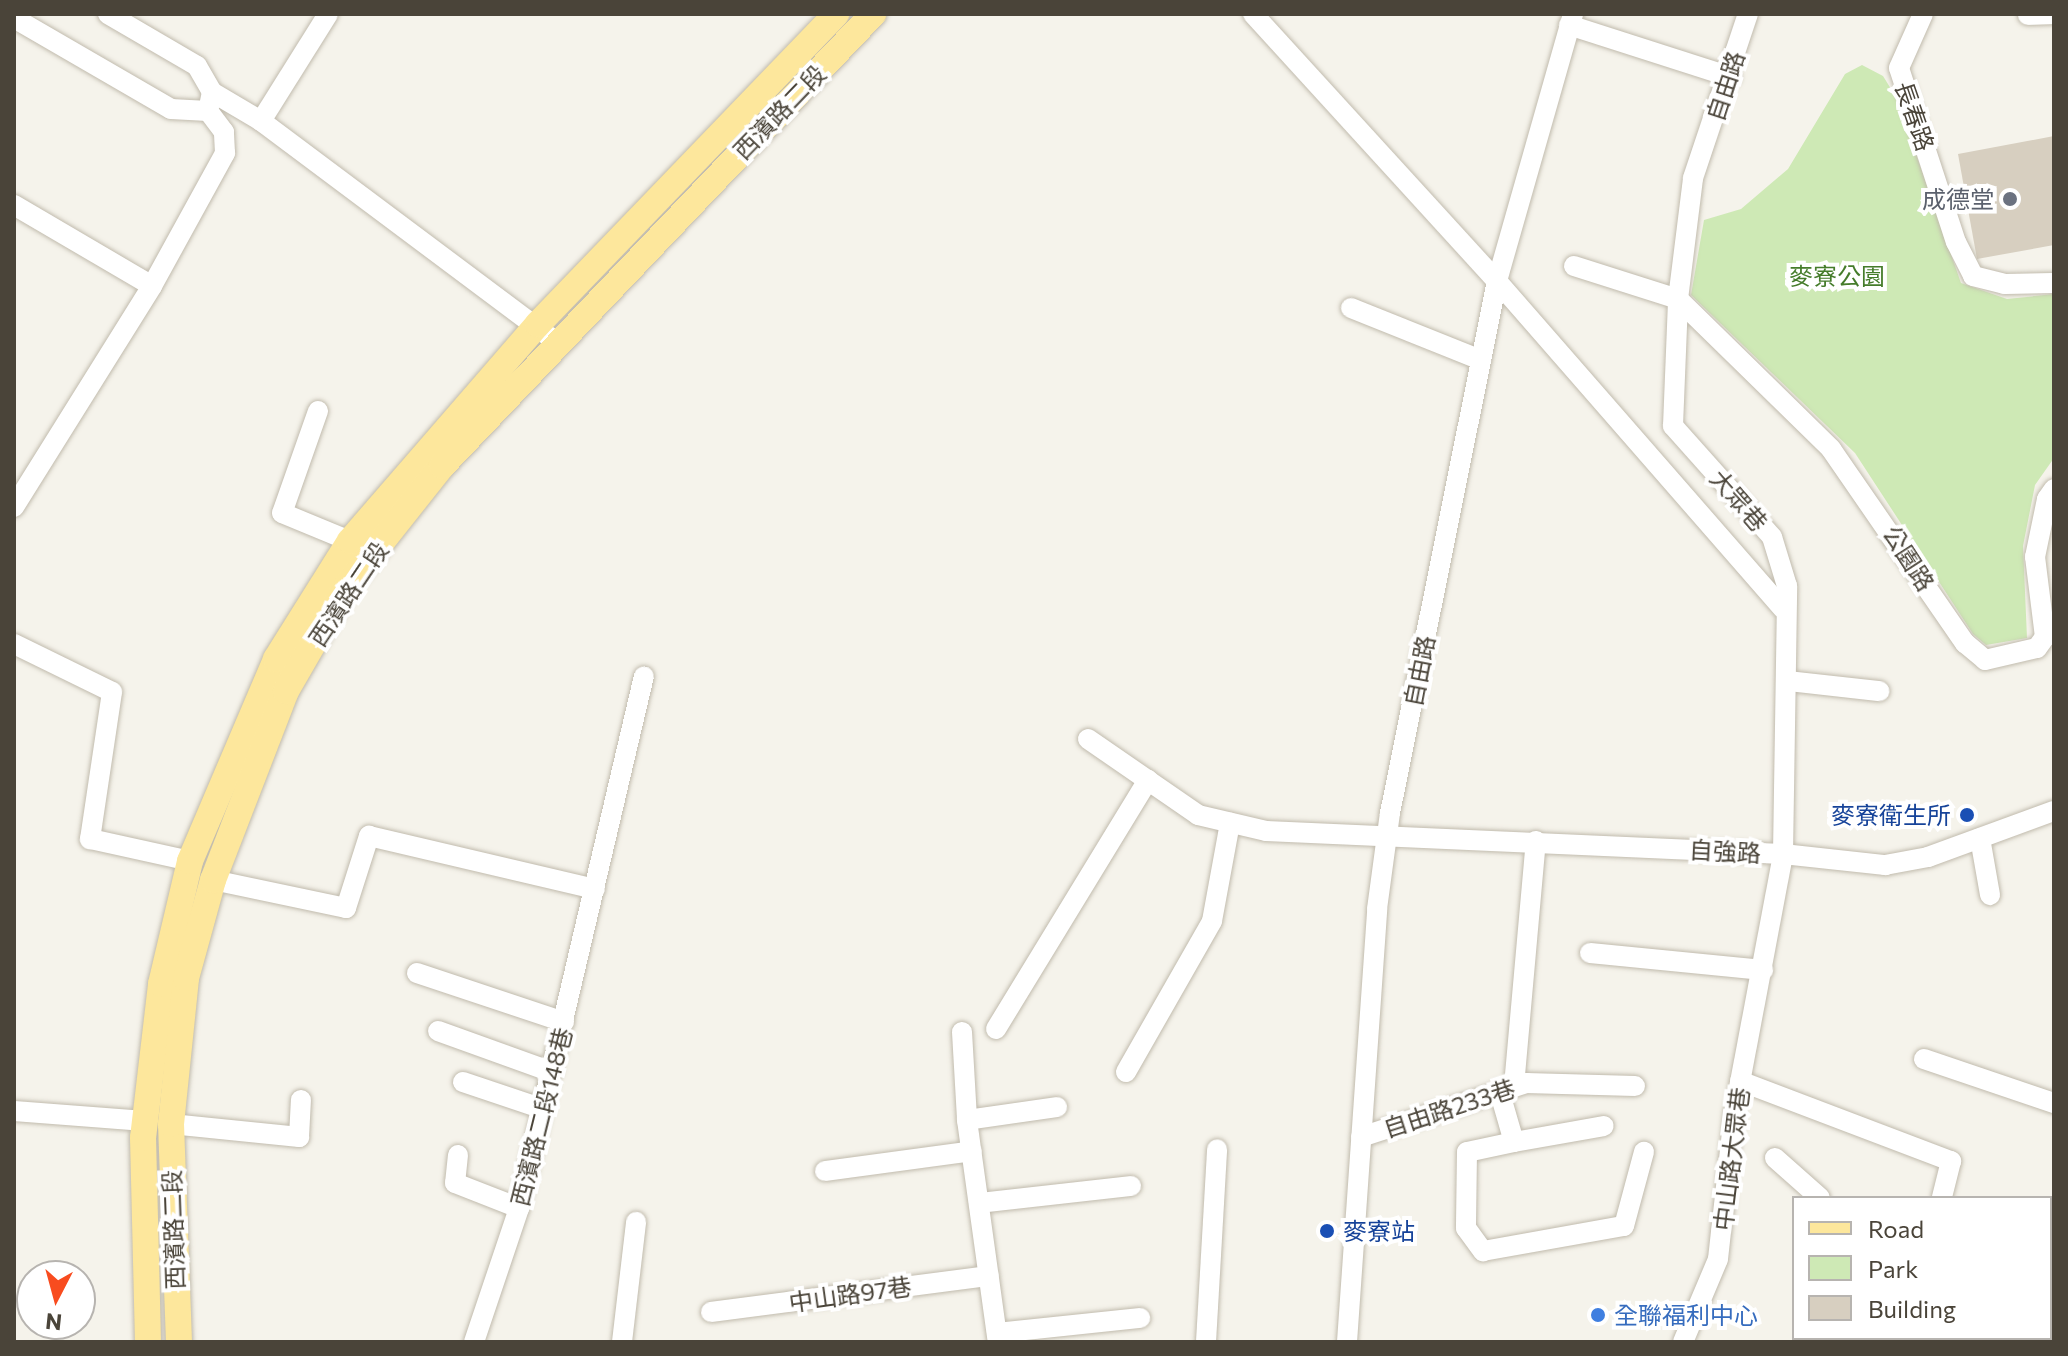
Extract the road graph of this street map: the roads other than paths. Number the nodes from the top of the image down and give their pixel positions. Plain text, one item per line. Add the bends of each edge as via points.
1 (108, 14) edge
2 (328, 14) edge
3 (836, 14) edge
4 (873, 14) edge
5 (1253, 14) edge
6 (1748, 14) edge
7 (1923, 14) edge
8 (2054, 14) edge
9 (2028, 15) edge
10 (14, 18) edge
11 (1571, 20) edge
12 (1731, 77) junction
13 (210, 101) junction
14 (261, 121) junction
15 (14, 205) edge
16 (1574, 266) dead end
17 (1497, 281) junction
18 (2054, 283) edge
19 (152, 286) junction
20 (1678, 299) junction
21 (1351, 308) dead end
22 (538, 324) junction
23 (558, 343) junction
24 (1481, 360) junction
25 (318, 411) dead end
26 (2054, 489) edge
27 (14, 507) edge
28 (350, 541) junction
29 (1783, 609) junction
30 (14, 644) edge
31 (644, 676) dead end
32 (1788, 681) junction
33 (1879, 691) dead end
34 (1088, 739) dead end
35 (1148, 780) junction
36 (2054, 811) edge
37 (1230, 823) junction
38 (1386, 837) junction
39 (1980, 838) junction
40 (1536, 841) junction
41 (1783, 854) junction
42 (190, 861) junction
43 (213, 880) junction
44 (595, 889) junction
45 (1990, 895) dead end
46 (1590, 953) dead end
47 (1763, 970) junction
48 (417, 973) dead end
49 (564, 1022) junction
50 (996, 1029) dead end
51 (438, 1031) dead end
52 (962, 1032) dead end
53 (1924, 1059) dead end
54 (552, 1072) junction
55 (1126, 1072) dead end
56 (1740, 1081) junction
57 (463, 1082) dead end
58 (1635, 1086) dead end
59 (1507, 1088) junction
60 (301, 1100) dead end
61 (2054, 1103) edge
62 (1057, 1107) dead end
63 (543, 1109) junction
64 (14, 1111) edge
65 (967, 1120) junction
66 (158, 1122) junction
67 (1604, 1126) dead end
68 (1361, 1137) junction
69 (1514, 1142) junction
70 (1217, 1149) dead end
71 (972, 1151) junction
72 (1644, 1152) dead end
73 (458, 1155) dead end
74 (1775, 1158) dead end
75 (825, 1171) dead end
76 (1131, 1186) dead end
77 (1818, 1196) edge
78 (1942, 1196) edge
79 (979, 1203) junction
80 (519, 1208) junction
81 (636, 1222) dead end
82 (989, 1276) junction
83 (711, 1312) dead end
84 (1140, 1318) dead end
85 (998, 1337) edge
86 (148, 1342) edge
87 (179, 1342) edge
88 (474, 1342) edge
89 (622, 1342) edge
90 (1206, 1342) edge
91 (1347, 1342) edge
92 (1683, 1342) edge

1 - 13 street via 197,66
2 - 14 street
3 - 22 main road, 西濱路二段
4 - 23 main road, 西濱路二段
5 - 17 street
6 - 12 street, 自由路
7 - 18 street, 長春路 via 1899,68 1956,242 1973,276 2004,284
8 - 9 street
10 - 13 street via 171,109
11 - 12 street
11 - 17 street, 自由路
12 - 20 street, 自由路 via 1693,178
13 - 14 street
13 - 19 street via 224,132 225,153
14 - 22 street
15 - 19 street
16 - 20 street
17 - 24 street, 自由路
17 - 29 street
19 - 27 street
20 - 26 street, 公園路 via 1831,449 1965,643 1985,660 2037,648 2045,637 2035,557
20 - 29 street, 大眾巷 via 1673,426 1772,537 1787,586
21 - 24 street
22 - 23 street
22 - 28 main road, 西濱路二段
23 - 43 main road, 西濱路二段 via 442,466 346,587 286,691
24 - 38 street, 自由路
25 - 28 street via 282,513
28 - 42 main road, 西濱路二段 via 276,659
29 - 32 street, 大眾巷
30 - 42 street via 112,692 90,839
31 - 44 street, 西濱路二段148巷
32 - 33 street
32 - 41 street, 大眾巷
34 - 35 street, 自強路
35 - 37 street, 自強路 via 1198,815
35 - 50 street
36 - 39 street, 自強路
37 - 38 street, 自強路 via 1266,831
37 - 55 street via 1212,921
38 - 40 street, 自強路
38 - 68 street, 自由路
39 - 41 street, 自強路 via 1885,865
39 - 45 street
40 - 41 street, 自強路
40 - 59 street
41 - 47 street, 中山路大眾巷
42 - 66 main road, 西濱路二段 via 161,984
43 - 44 street via 346,908 369,836
43 - 66 main road, 西濱路二段 via 186,978
44 - 49 street, 西濱路二段148巷
46 - 47 street
47 - 56 street, 中山路大眾巷
48 - 49 street
49 - 54 street, 西濱路二段148巷
51 - 54 street
52 - 65 street
53 - 61 street
54 - 63 street, 西濱路二段148巷
56 - 78 street via 1951,1161
56 - 92 street, 中山路大眾巷 via 1718,1259
57 - 63 street
58 - 59 street, 自由路233巷 via 1589,1082
59 - 68 street, 自由路233巷
59 - 69 street
60 - 66 street via 299,1137
62 - 65 street
63 - 80 street, 西濱路二段148巷
64 - 66 street
65 - 71 street
66 - 86 main road, 西濱路二段
66 - 87 main road, 西濱路二段
67 - 69 street
68 - 91 street, 自由路
69 - 72 street via 1467,1152 1466,1228 1483,1251 1624,1226
70 - 90 street
71 - 75 street
71 - 79 street
73 - 80 street via 455,1183
74 - 77 street, 中山路大眾巷
76 - 79 street
79 - 82 street
80 - 88 street, 西濱路二段148巷
81 - 89 street
82 - 83 street, 中山路97巷
82 - 85 street
84 - 85 street

